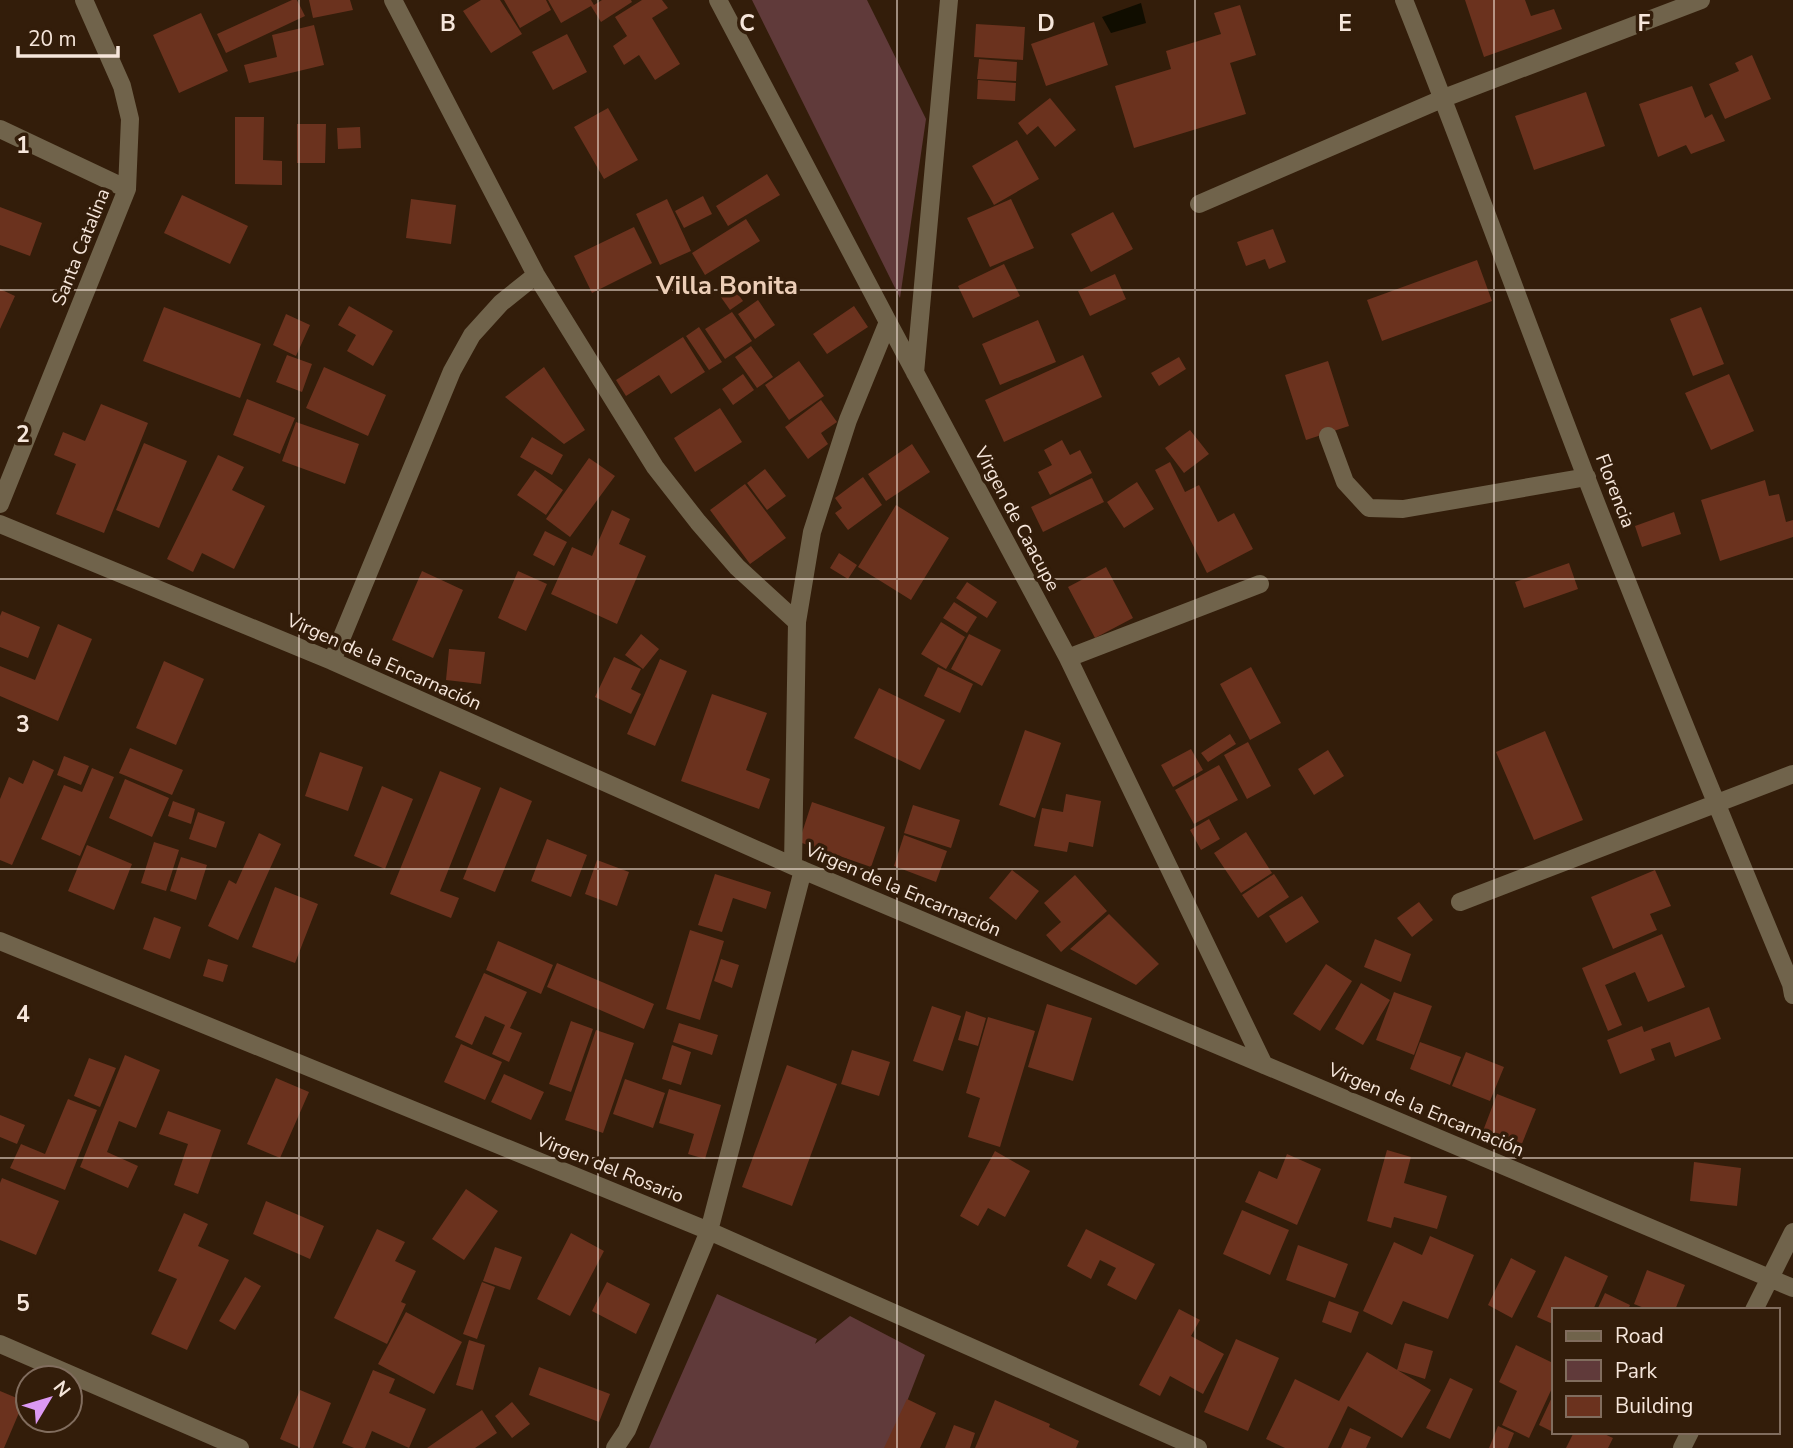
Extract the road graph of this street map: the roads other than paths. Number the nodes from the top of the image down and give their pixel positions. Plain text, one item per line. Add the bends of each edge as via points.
1 (84, 0) edge
2 (393, 0) edge
3 (718, 0) edge
4 (949, 0) edge
5 (1404, 0) edge
6 (1701, 0) edge
7 (1444, 98) junction
8 (0, 129) edge
9 (127, 189) junction
10 (1199, 204) dead end
11 (536, 275) junction
12 (888, 322) junction
13 (915, 373) junction
14 (1328, 436) dead end
15 (1587, 477) junction
16 (0, 504) edge
17 (0, 524) edge
18 (1261, 584) dead end
19 (797, 622) junction
20 (1068, 657) junction
21 (332, 661) junction
22 (1793, 774) edge
23 (1716, 803) junction
24 (798, 868) junction
25 (1460, 902) dead end
26 (0, 941) edge
27 (1793, 995) edge
28 (1264, 1065) junction
29 (709, 1231) junction
30 (1793, 1233) edge
31 (1770, 1278) junction
32 (1793, 1288) edge
33 (1755, 1308) edge
34 (0, 1344) edge
35 (240, 1448) edge
36 (615, 1448) edge
37 (1199, 1448) edge

1 - 9 street, Santa Catalina via 122,86 130,119
2 - 11 street
3 - 12 street, Virgen de Caacupe
4 - 13 street
5 - 7 street, Florencia
6 - 7 street
7 - 10 street
7 - 15 street, Florencia
8 - 9 street
9 - 16 street, Santa Catalina
11 - 19 street via 655,467 737,566
11 - 21 street via 501,303 472,335 452,371
12 - 13 street, Virgen de Caacupe
12 - 19 street via 848,420 812,532
13 - 20 street, Virgen de Caacupe
14 - 15 street via 1345,482 1370,508 1403,509
15 - 23 street, Florencia
17 - 21 street, Virgen de la Encarnación
18 - 20 street
19 - 24 street
20 - 28 street, Virgen de Caacupe
21 - 24 street, Virgen de la Encarnación
22 - 23 street
23 - 25 street
23 - 27 street, Florencia
24 - 28 street, Virgen de la Encarnación
24 - 29 street
26 - 29 street, Virgen del Rosario
28 - 31 street, Virgen de la Encarnación
29 - 36 street via 627,1430
29 - 37 street, Virgen del Rosario
30 - 31 street
31 - 32 street, Virgen de la Encarnación
31 - 33 street
34 - 35 street

